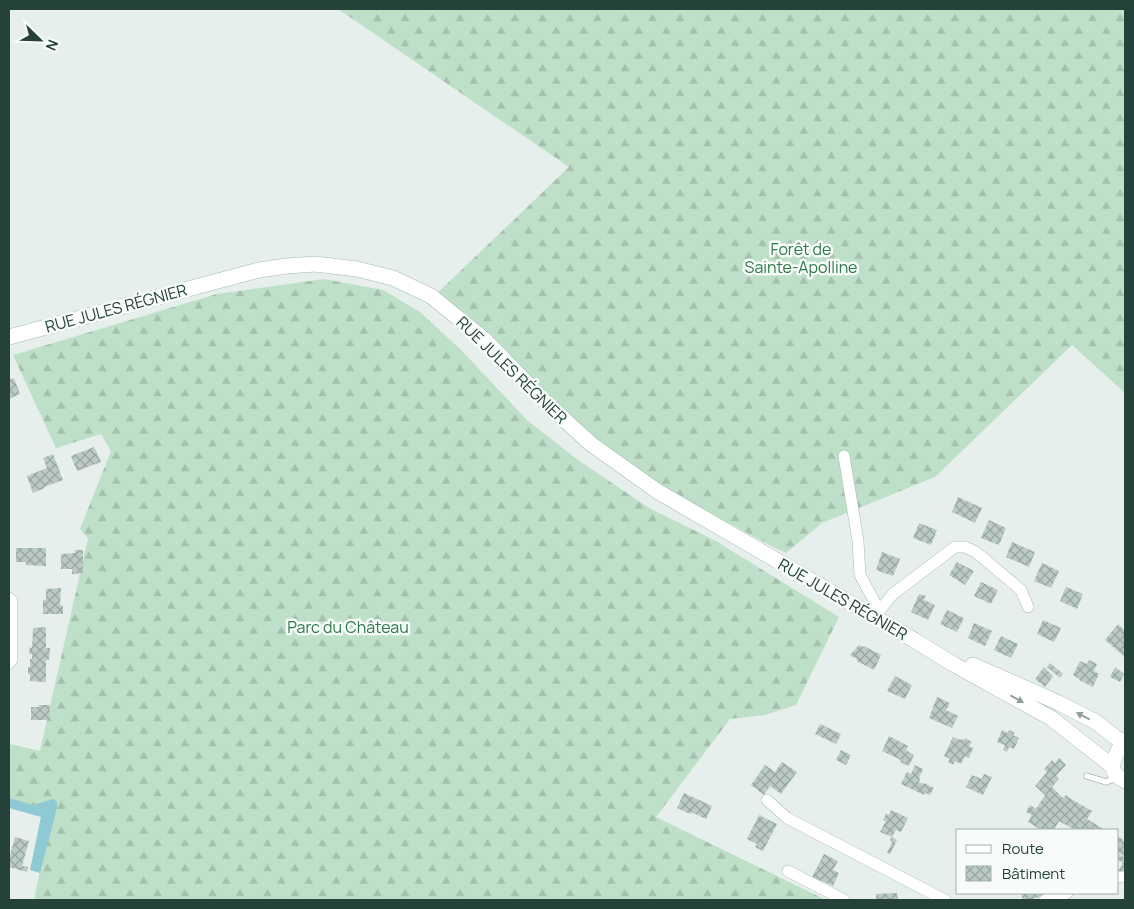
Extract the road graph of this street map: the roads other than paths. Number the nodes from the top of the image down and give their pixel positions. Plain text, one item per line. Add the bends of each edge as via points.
1 (9, 337) edge
2 (844, 456) dead end
3 (9, 598) edge
4 (1028, 607) dead end
5 (876, 613) junction
6 (914, 640) junction
7 (9, 663) edge
8 (1125, 742) edge
9 (1118, 774) edge
10 (1087, 776) dead end
11 (767, 800) dead end
12 (788, 871) dead end
13 (1064, 894) edge
14 (844, 900) edge
15 (946, 900) edge
16 (1045, 900) edge

1 - 5 street, RUE JULES RÉGNIER via 259,270 315,264 393,278 431,296 477,333 591,444 657,491
2 - 5 street via 858,541 860,575
3 - 7 street via 12,602 12,660
4 - 5 street via 1021,590 976,552 960,547 893,594
5 - 6 street, RUE JULES RÉGNIER
8 -> 6 street, RUE JULES RÉGNIER via 1096,722 1059,704
6 -> 9 street, RUE JULES RÉGNIER via 1051,718
8 - 9 street via 1112,763
9 - 10 lane via 1106,782
11 - 15 street via 787,818
12 - 14 street
13 - 16 street

